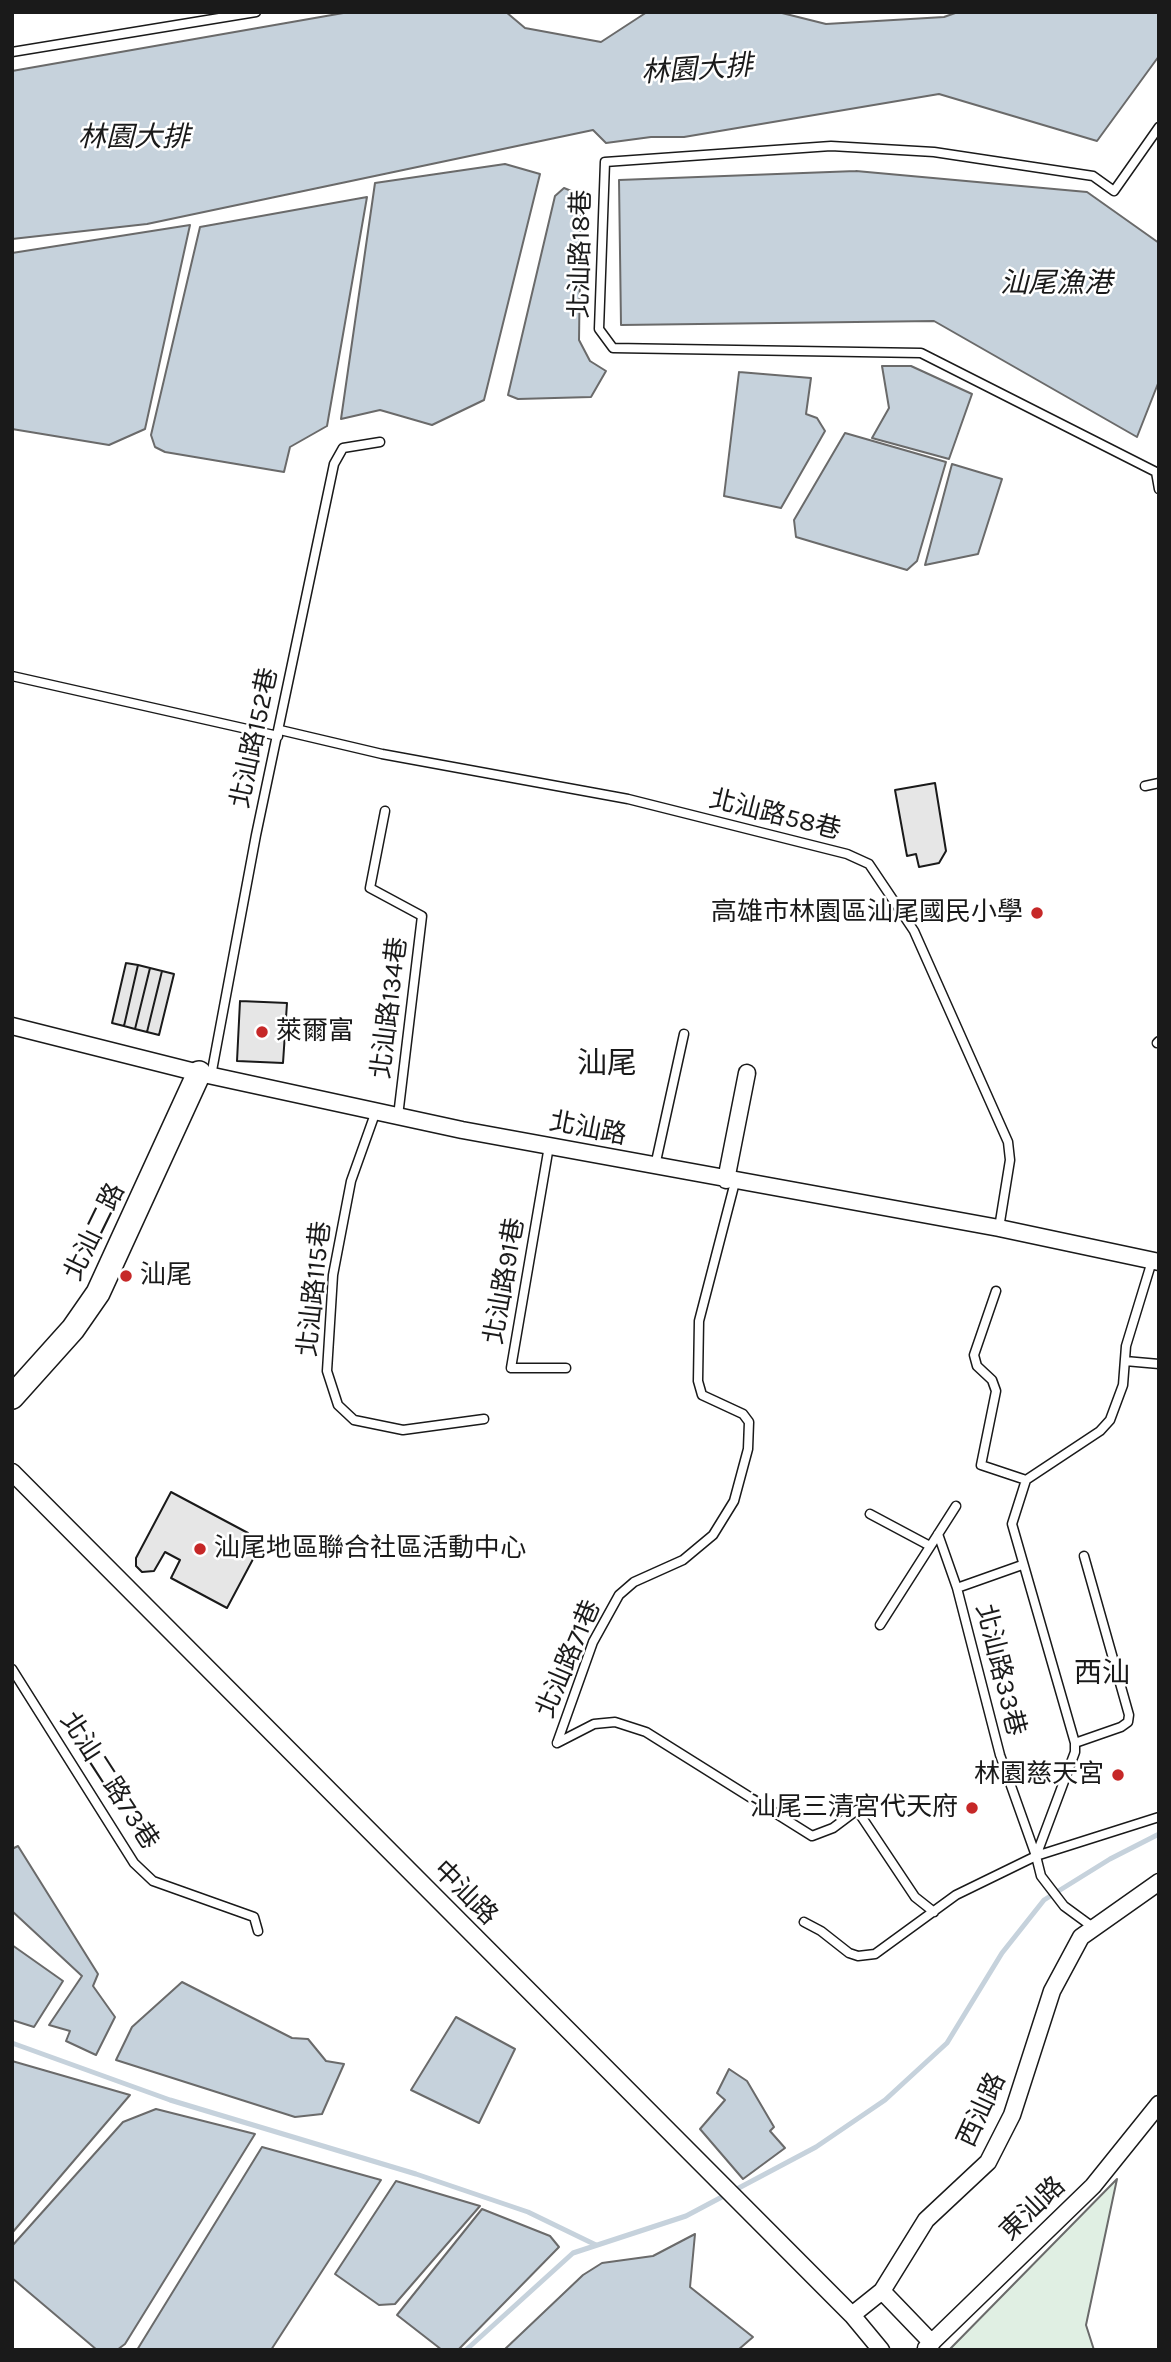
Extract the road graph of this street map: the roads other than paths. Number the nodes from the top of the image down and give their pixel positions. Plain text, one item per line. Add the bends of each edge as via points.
1 (256, 12) edge
2 (12, 52) edge
3 (1159, 127) edge
4 (380, 442) dead end
5 (1159, 489) edge
6 (12, 676) edge
7 (279, 733) junction
8 (1159, 783) edge
9 (1145, 786) dead end
10 (386, 811) dead end
11 (12, 1026) edge
12 (684, 1034) dead end
13 (747, 1073) dead end
14 (205, 1074) junction
15 (376, 1111) junction
16 (398, 1116) junction
17 (549, 1146) junction
18 (655, 1166) junction
19 (730, 1181) junction
20 (999, 1228) junction
21 (1155, 1262) edge
22 (996, 1291) dead end
23 (1125, 1361) junction
24 (1159, 1364) edge
25 (566, 1368) dead end
26 (12, 1397) edge
27 (484, 1419) dead end
28 (12, 1472) edge
29 (1026, 1480) junction
30 (956, 1506) dead end
31 (870, 1514) dead end
32 (938, 1534) junction
33 (930, 1546) junction
34 (1084, 1556) dead end
35 (1022, 1565) junction
36 (957, 1588) junction
37 (880, 1625) dead end
38 (12, 1669) edge
39 (1075, 1743) junction
40 (1159, 1816) edge
41 (1036, 1856) junction
42 (1159, 1882) edge
43 (934, 1912) junction
44 (804, 1922) dead end
45 (1094, 1928) junction
46 (258, 1931) dead end
47 (1159, 2104) edge
48 (882, 2291) junction
49 (852, 2315) junction
50 (928, 2346) edge
51 (881, 2350) edge

1 - 2 lane
3 - 5 lane, 北汕路18巷 via 1114,191 1093,176 934,152 857,147 605,163 599,329 613,348 921,353 1156,472
4 - 7 lane, 北汕路152巷 via 343,448 337,455
6 - 7 lane, 北汕路58巷
7 - 14 lane, 北汕路152巷
7 - 20 lane, 北汕路58巷 via 628,799 848,854 869,864 914,931 1008,1142 1010,1160
8 - 9 lane
10 - 16 lane, 北汕路134巷 via 370,888 422,916
11 - 14 street, 北汕路
12 - 18 lane
13 - 19 street
14 - 15 street, 北汕路
14 - 26 street, 北汕二路 via 98,1293 73,1329
15 - 16 street, 北汕路
15 - 27 lane, 北汕路115巷 via 351,1181 333,1275 327,1371 338,1405 354,1420 403,1430
16 - 17 street, 北汕路
17 - 18 street, 北汕路
17 - 25 lane, 北汕路91巷 via 511,1368
18 - 19 street, 北汕路
19 - 20 street, 北汕路
19 - 43 lane, 北汕路71巷 via 699,1321 698,1381 702,1395 743,1414 749,1422 748,1449 734,1501 713,1535 683,1560 634,1581 620,1595 593,1642 557,1743 594,1724 615,1722 646,1732 812,1836 833,1828 857,1810 915,1897
20 - 21 street, 北汕路
21 - 23 lane
22 - 29 lane via 974,1355 976,1366 992,1380 996,1391 981,1465
23 - 24 lane
23 - 29 lane via 1123,1385 1105,1426
28 - 49 street, 中汕路
29 - 35 lane, 北汕路33巷 via 1012,1524
30 - 32 lane
31 - 33 lane
32 - 33 lane
32 - 36 lane, 北汕路33巷
33 - 37 lane
34 - 39 lane via 1129,1715 1121,1727
35 - 36 lane
35 - 39 lane, 北汕路33巷
36 - 41 lane, 北汕路33巷 via 1000,1755
38 - 46 lane, 北汕二路73巷 via 134,1863 153,1881 254,1917
39 - 41 lane
40 - 41 lane
41 - 43 lane via 956,1895
41 - 45 lane, 北汕路33巷 via 1041,1876 1065,1906
42 - 45 street, 西汕路
43 - 44 lane via 875,1954 858,1956
45 - 48 street, 西汕路 via 1081,1937 1052,1991 1013,2115 988,2162 926,2220
47 - 50 street, 東汕路 via 1093,2186
48 - 49 street, 西汕路
48 - 50 street
49 - 51 street, 中汕路

